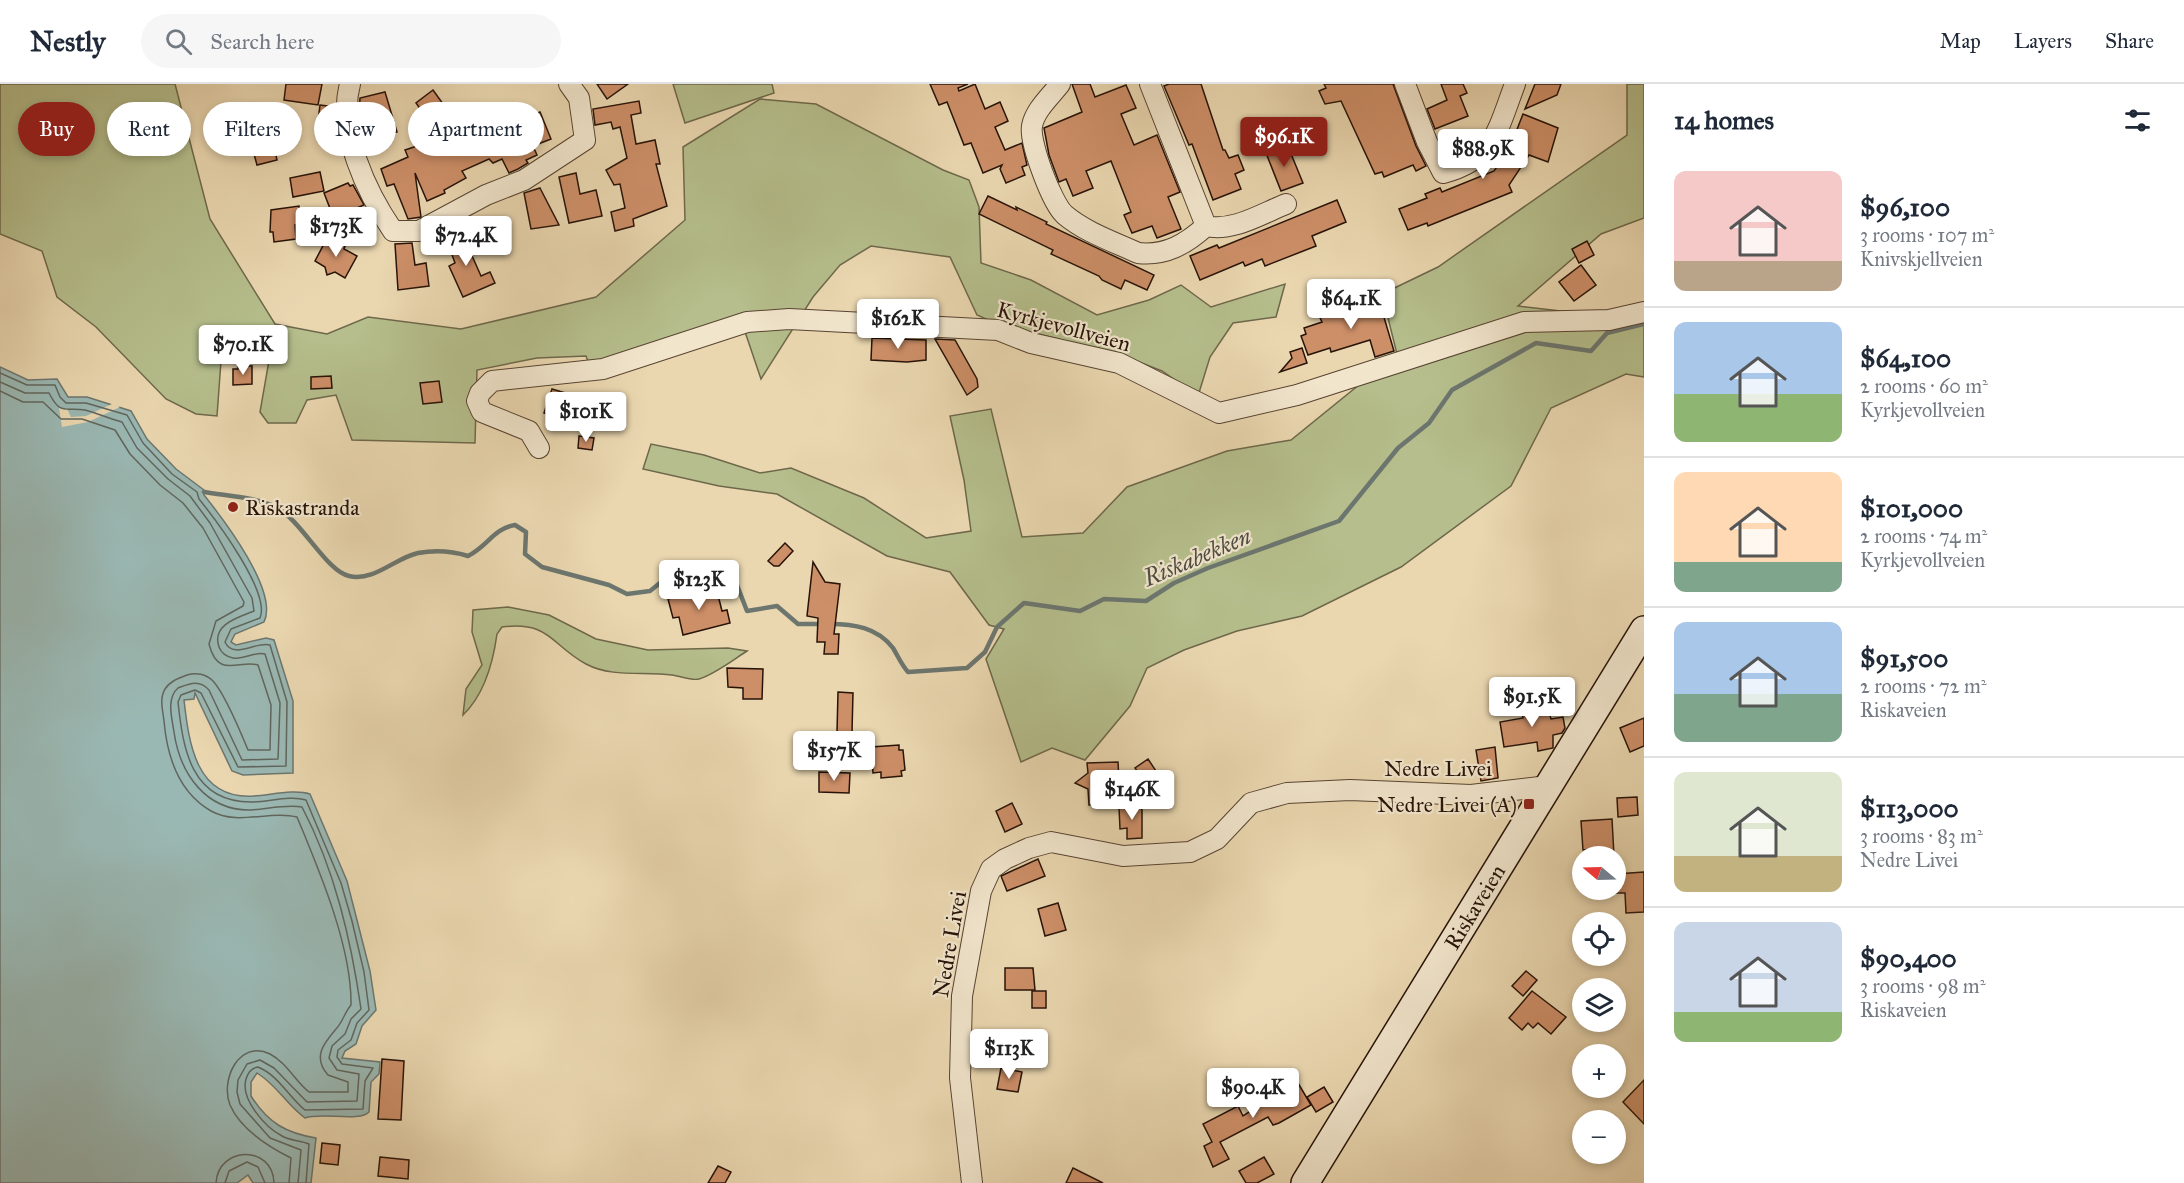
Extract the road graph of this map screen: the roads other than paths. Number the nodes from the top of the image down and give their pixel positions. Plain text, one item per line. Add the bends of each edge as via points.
1 (350, 84) edge
2 (569, 84) edge
3 (1060, 84) edge
4 (1149, 84) edge
5 (1405, 84) edge
6 (1515, 84) edge
7 (1286, 204) dead end
8 (1206, 226) junction
9 (1644, 312) edge
10 (539, 448) dead end
11 (1644, 630) edge
12 (1548, 786) junction
13 (972, 1183) edge
14 (1305, 1183) edge

1 - 2 street via 346,117 351,143 377,206 393,231 419,231 486,195 524,180 585,140 579,98
3 - 8 street via 1036,115 1032,141 1064,214 1138,253 1149,254 1186,243
4 - 8 street
5 - 6 street via 1443,173 1474,162 1492,142
7 - 8 street via 1238,224 1218,229
9 - 10 street, Kyrkjevollveien via 1609,320 1524,322 1297,395 1219,413 1119,363 1031,343 998,330 789,319 747,322 603,369 492,381 477,401 482,412 529,431
11 - 12 main road, Riskaveien
12 - 13 street, Nedre Livei via 1471,795 1350,790 1287,793 1251,803 1217,839 1190,852 1123,856 1052,842 1005,859 991,870 981,891 962,996 960,1078
12 - 14 main road, Riskaveien

